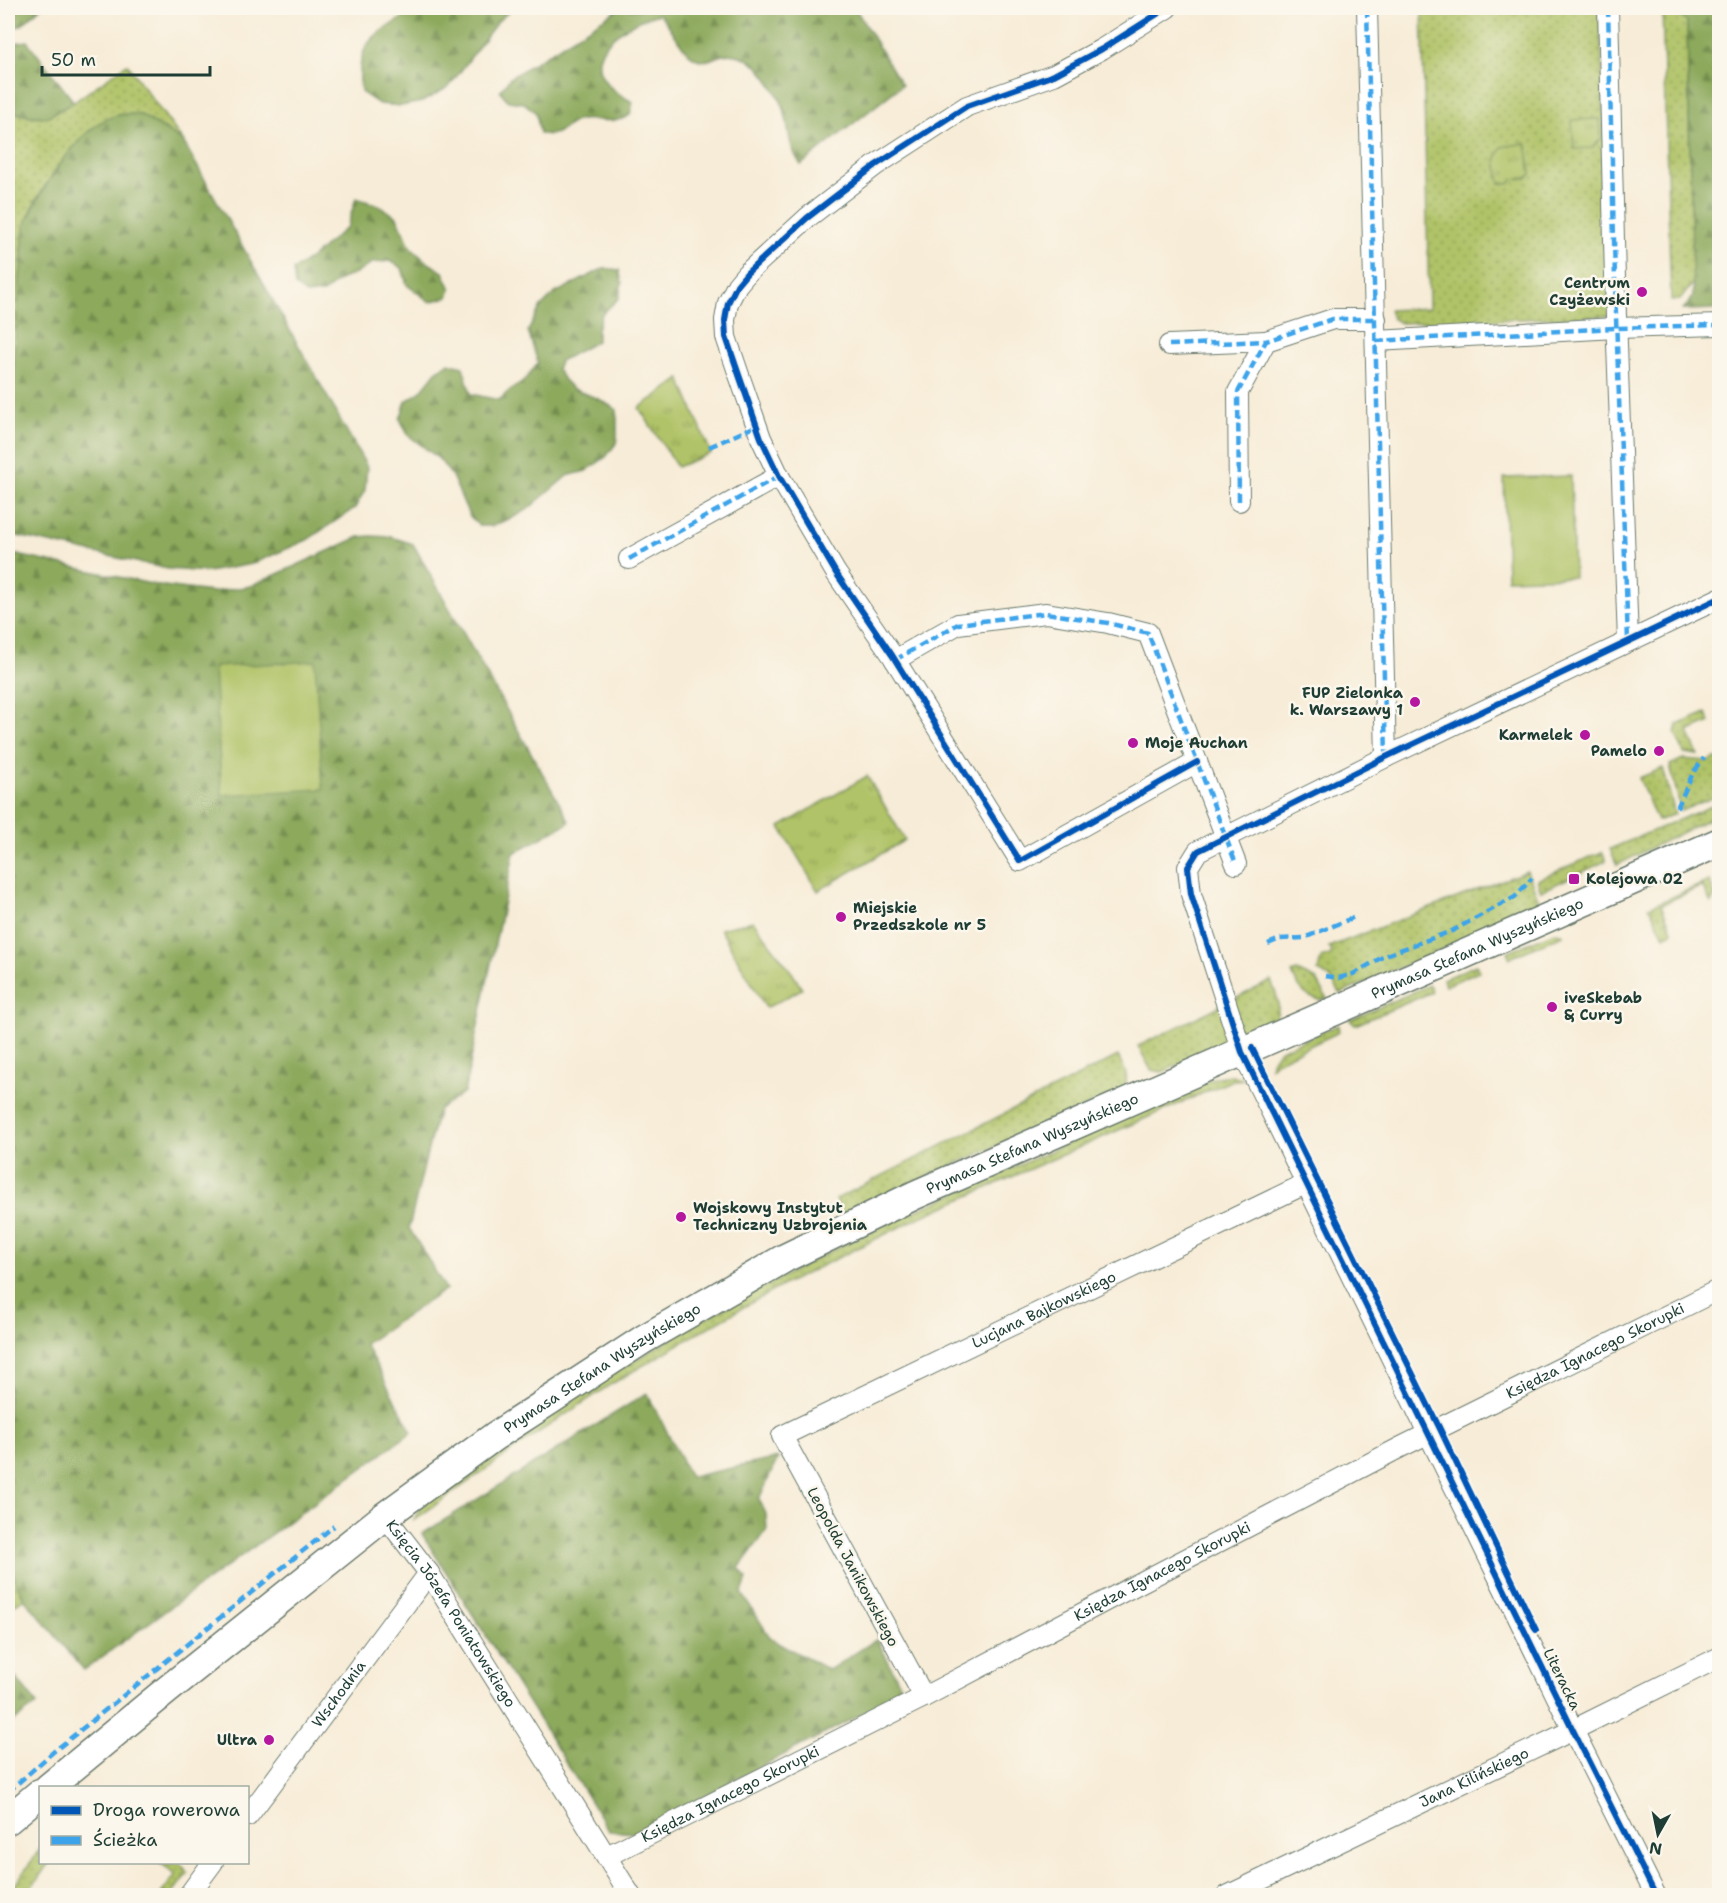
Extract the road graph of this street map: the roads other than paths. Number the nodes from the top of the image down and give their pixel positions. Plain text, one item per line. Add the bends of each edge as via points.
1 (1167, 8) edge
2 (1367, 8) edge
3 (1608, 8) edge
4 (1376, 319) junction
5 (1719, 326) edge
6 (1616, 328) junction
7 (1376, 340) junction
8 (1266, 341) junction
9 (1169, 345) dead end
10 (779, 476) junction
11 (1239, 501) dead end
12 (629, 559) dead end
13 (1719, 598) edge
14 (1628, 641) junction
15 (895, 660) junction
16 (1386, 757) junction
17 (1197, 762) junction
18 (1226, 836) junction
19 (1719, 842) edge
20 (1236, 864) dead end
21 (1242, 1052) junction
22 (1307, 1183) junction
23 (1719, 1289) edge
24 (1429, 1434) junction
25 (782, 1436) joint
26 (385, 1516) junction
27 (429, 1573) junction
28 (1719, 1657) edge
29 (924, 1697) junction
30 (1573, 1730) junction
31 (50, 1786) edge
32 (39, 1794) edge
33 (249, 1815) edge
34 (8, 1820) edge
35 (607, 1856) junction
36 (212, 1864) edge
37 (188, 1896) edge
38 (631, 1896) edge
39 (1227, 1896) edge
40 (1656, 1896) edge

1 - 10 street via 1054,75 967,106 876,165 807,218 737,285 724,320 726,337 761,438
2 - 4 street
3 - 6 street
4 - 7 street
4 - 8 street via 1333,319
5 - 6 street
6 - 7 street
6 - 14 street
7 - 16 street
8 - 9 street
8 - 11 street via 1238,392
10 - 12 street
10 - 15 street via 836,573
13 - 14 street, Literacka
14 - 16 street, Literacka
15 - 17 street via 958,624 1046,613 1148,633
15 - 17 street via 1020,861
16 - 18 street, Literacka
17 - 18 street
18 - 20 street
18 - 21 street, Literacka via 1198,851 1188,867 1191,894
19 - 21 main road, Prymasa Stefana Wyszyńskiego
21 - 22 street, Literacka
21 - 26 main road, Prymasa Stefana Wyszyńskiego via 915,1195 785,1258 578,1380
22 - 24 street, Literacka
22 - 25 street, Lucjana Bajkowskiego
23 - 24 street, Księdza Ignacego Skorupki
24 - 29 street, Księdza Ignacego Skorupki
24 - 30 street, Literacka
25 - 29 street, Leopolda Janikowskiego
26 - 27 street, Księcia Józefa Poniatowskiego
26 - 31 main road, Księcia Józefa Poniatowskiego
27 - 33 street, Wschodnia
27 - 35 street, Księcia Józefa Poniatowskiego
28 - 30 street, Jana Kilińskiego
29 - 35 street, Księdza Ignacego Skorupki
30 - 39 street, Jana Kilińskiego
30 - 40 street, Literacka
32 - 34 main road
35 - 38 street, Księcia Józefa Poniatowskiego
36 - 37 street

